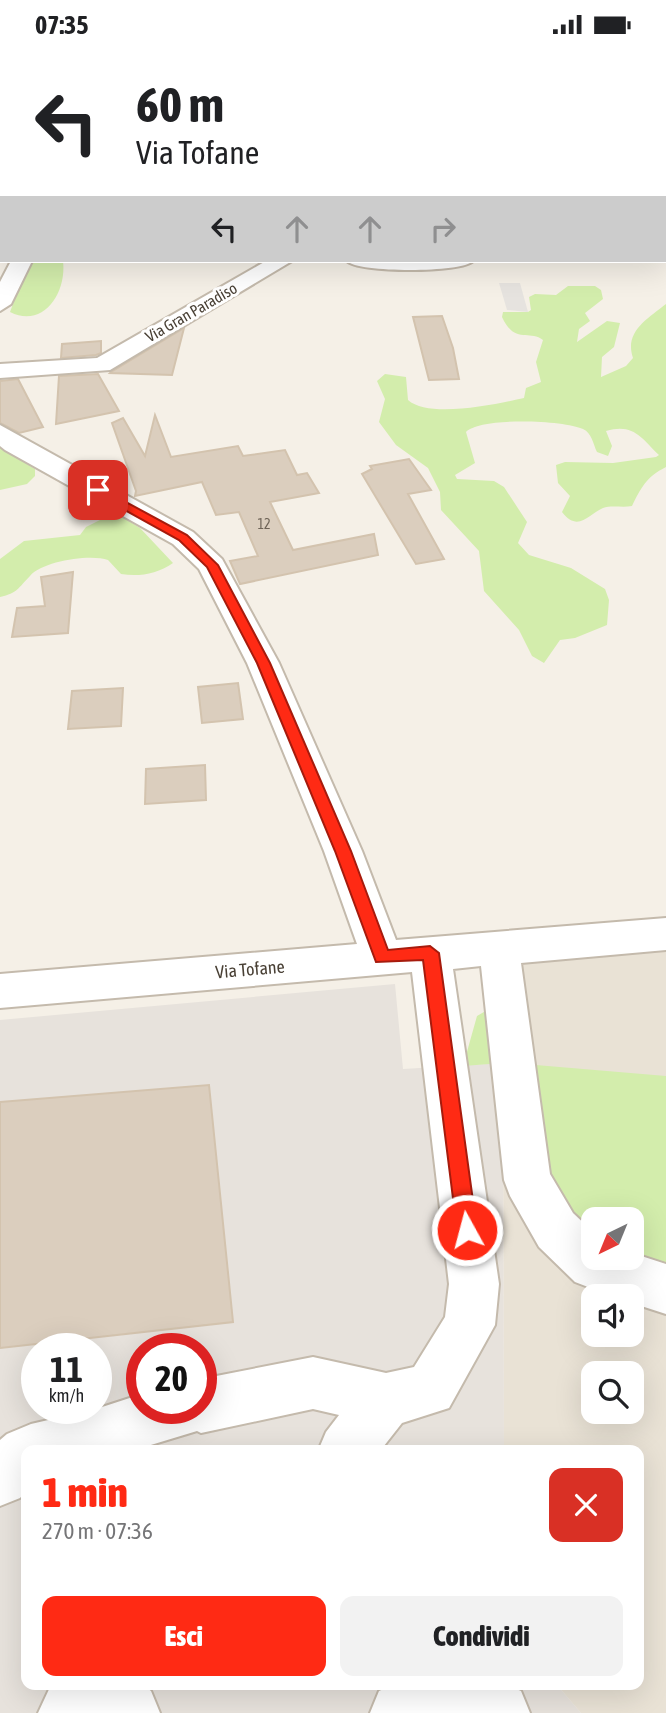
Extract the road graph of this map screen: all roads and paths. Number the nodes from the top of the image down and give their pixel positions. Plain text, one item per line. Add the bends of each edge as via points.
1 (20, 263) edge
2 (278, 263) edge
3 (393, 263) edge
4 (427, 263) edge
5 (0, 303) edge
6 (0, 371) edge
7 (0, 433) edge
8 (666, 935) edge
9 (499, 946) junction
10 (430, 953) junction
11 (382, 957) junction
12 (0, 991) edge
13 (666, 1289) edge
14 (386, 1400) junction
15 (217, 1403) edge
16 (130, 1424) edge
17 (53, 1445) edge
18 (350, 1445) edge
19 (21, 1459) edge
20 (0, 1478) edge
21 (82, 1690) edge
22 (99, 1690) edge
23 (69, 1713) edge
24 (129, 1713) edge
25 (401, 1713) edge
26 (499, 1713) edge

1 - 5 street
2 - 6 street, Via Gran Paradiso via 102,365
3 - 4 street
7 - 11 street via 183,537 212,565 263,663 343,851
8 - 9 street, Via Tofane
9 - 10 street, Via Tofane
9 - 13 street via 527,1179 556,1230 592,1265
10 - 11 street, Via Tofane
10 - 14 street via 474,1284 469,1325 430,1389
11 - 12 street, Via Tofane
14 - 15 street via 313,1384
14 - 18 street
16 - 17 street
19 - 20 street
21 - 23 street
22 - 24 street
25 - 26 street via 449,1695

